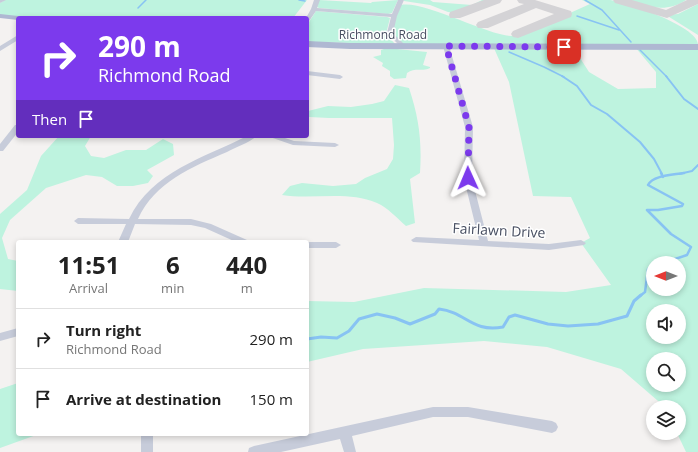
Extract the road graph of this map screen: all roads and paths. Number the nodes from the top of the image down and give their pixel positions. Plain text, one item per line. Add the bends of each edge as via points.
1 (317, 0) edge
2 (401, 0) edge
3 (314, 9) junction
4 (0, 16) edge
5 (394, 16) junction
6 (309, 17) edge
7 (16, 18) edge
8 (16, 39) edge
9 (309, 44) edge
10 (403, 46) junction
11 (446, 46) junction
12 (698, 47) edge
13 (0, 49) edge
14 (309, 73) edge
15 (340, 77) dead end
16 (16, 129) edge
17 (249, 138) edge
18 (278, 138) edge
19 (335, 145) dead end
20 (0, 149) edge
21 (133, 220) junction
22 (78, 221) dead end
23 (125, 240) edge
24 (239, 240) edge
25 (416, 240) dead end
26 (581, 243) dead end
27 (484, 244) junction
28 (336, 245) dead end
29 (309, 246) edge
30 (16, 333) edge
31 (0, 337) edge
32 (552, 426) dead end
33 (344, 431) junction
34 (147, 436) edge
35 (147, 452) edge
36 (254, 452) edge
37 (350, 452) edge

1 - 3 street
2 - 5 street
3 - 5 street
3 - 6 street
4 - 7 main road
5 - 10 street via 390,33
8 - 13 street
9 - 10 main road, Richmond Road
10 - 11 main road, Richmond Road
11 - 12 main road, Richmond Road
11 - 27 street via 469,127 468,178
14 - 15 street
16 - 20 street
17 - 21 street via 196,161 172,175 149,195
18 - 19 street via 293,143
21 - 22 street
21 - 23 street
21 - 24 street via 198,223
25 - 27 street, Fairlawn Drive
26 - 27 street, Fairlawn Drive via 549,247
28 - 29 street
30 - 31 street
32 - 33 street via 444,411
33 - 36 street
33 - 37 street
34 - 35 street

